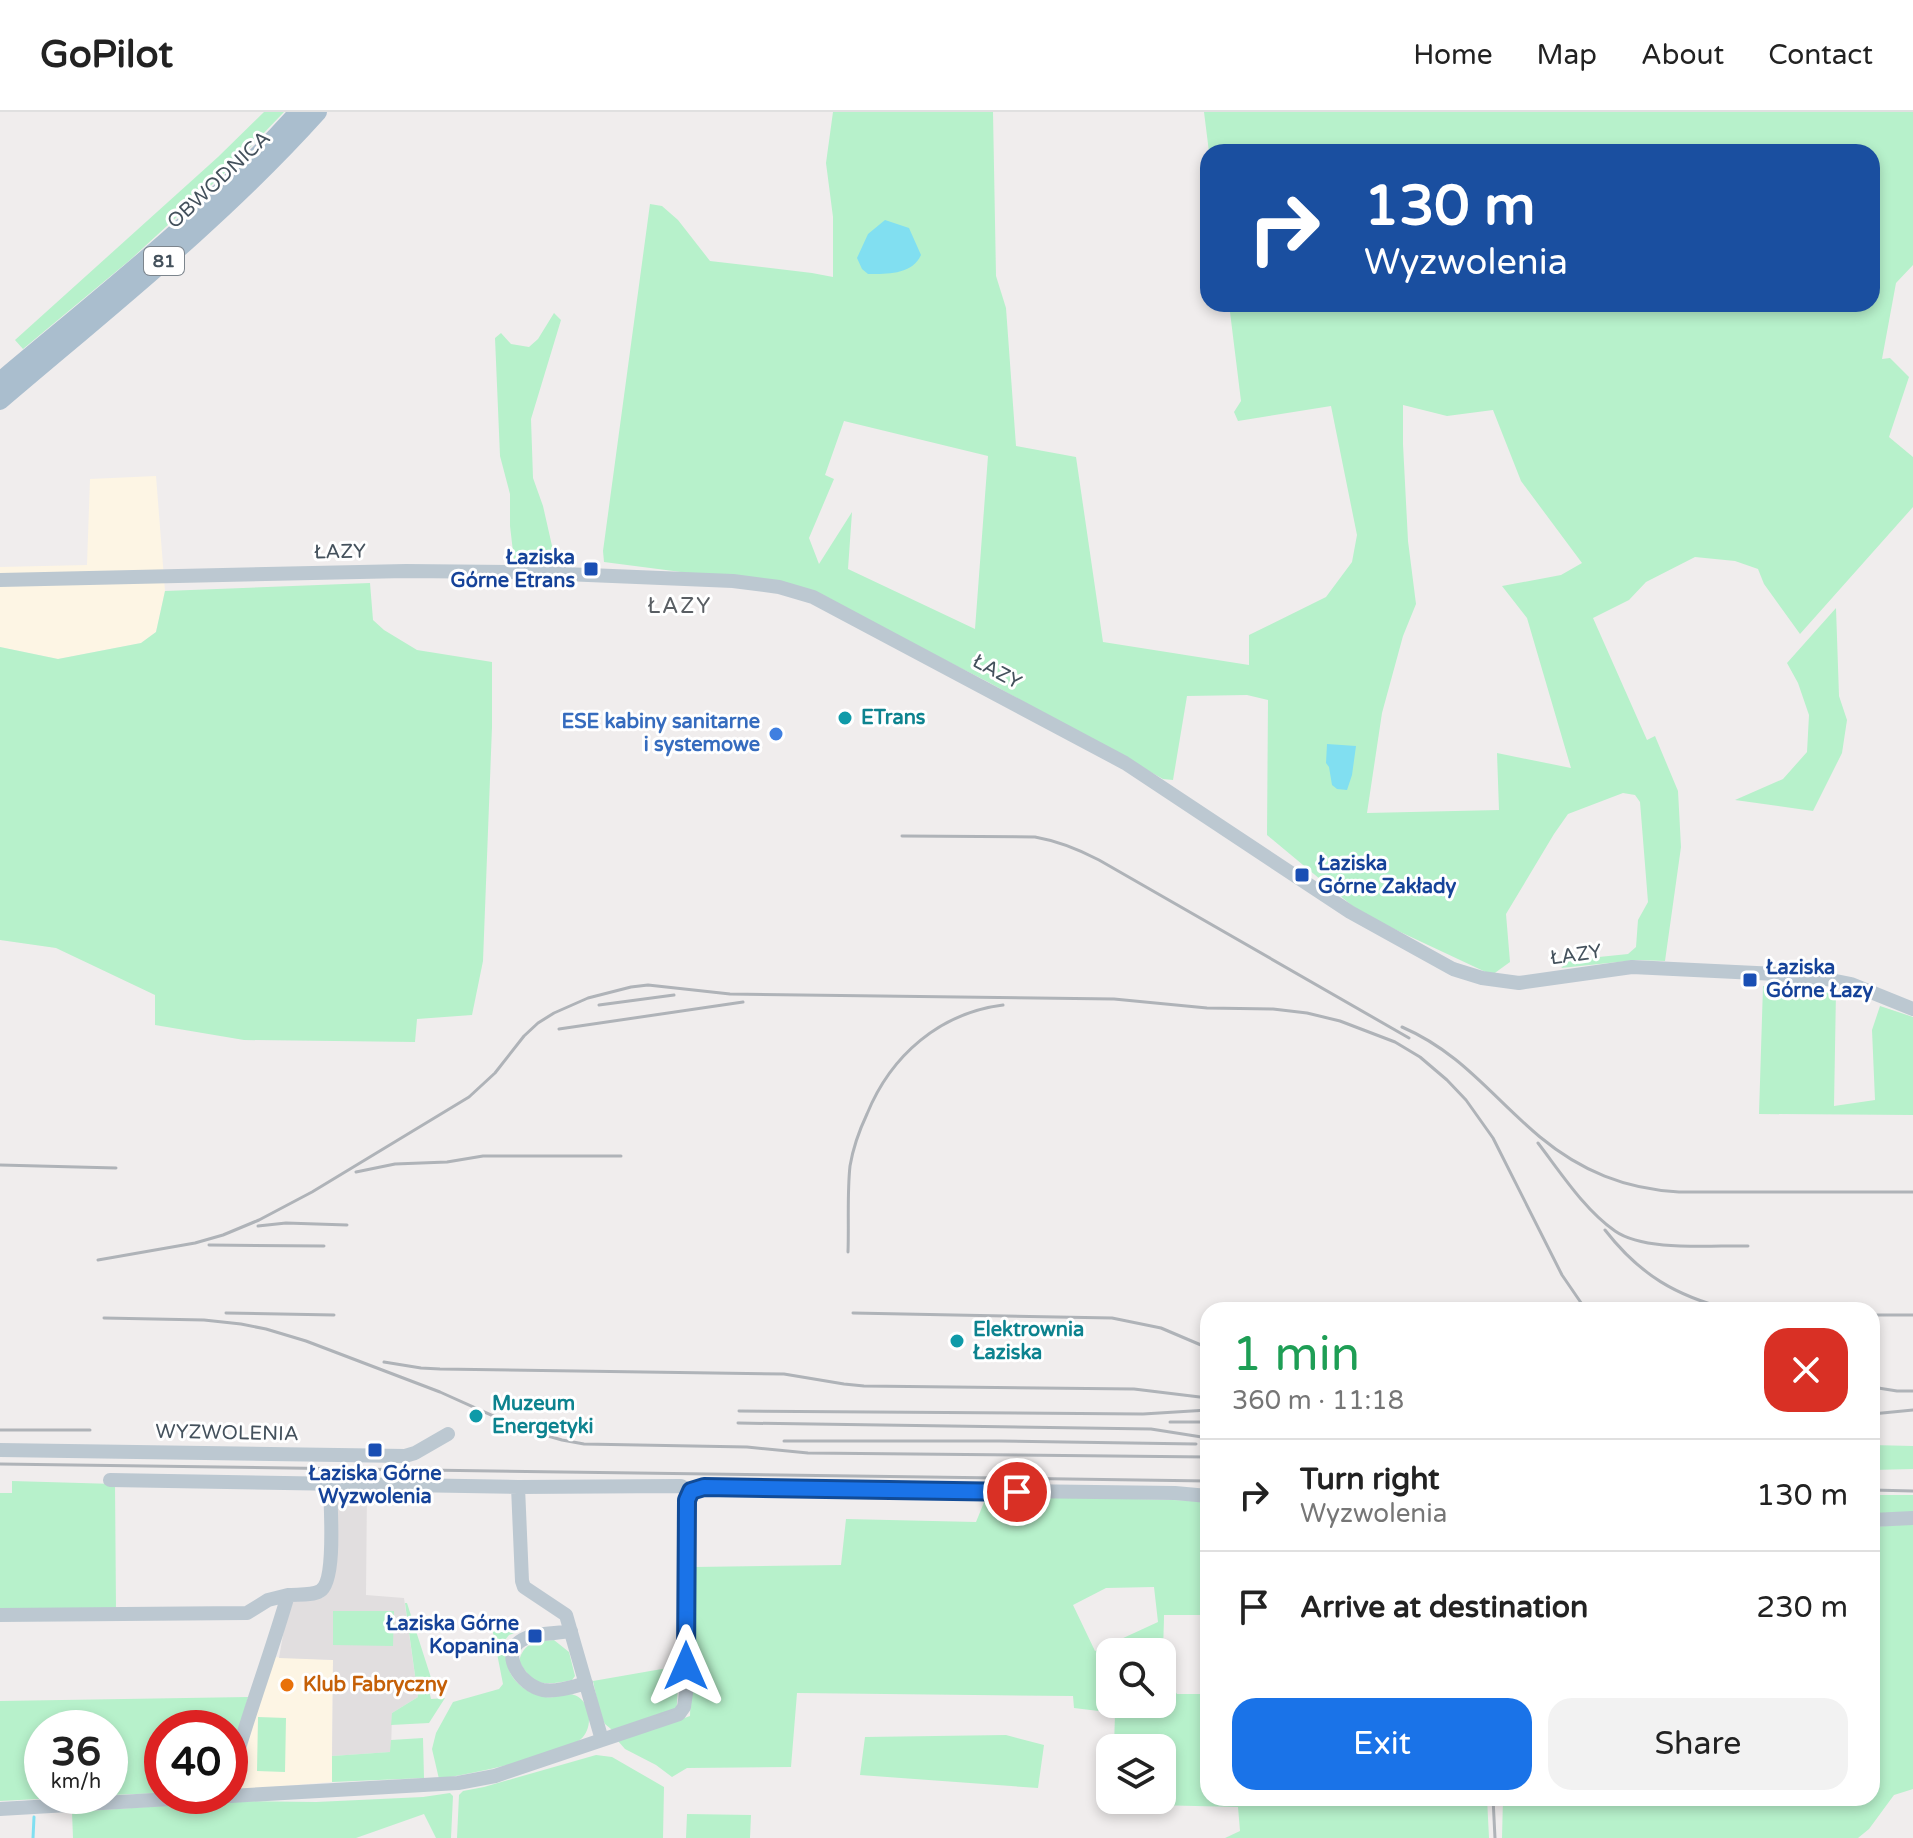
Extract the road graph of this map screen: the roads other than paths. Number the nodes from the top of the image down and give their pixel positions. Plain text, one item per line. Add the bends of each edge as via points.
1 (298, 112) edge
2 (318, 112) edge
3 (0, 381) edge
4 (0, 401) edge
5 (0, 580) edge
6 (1913, 1009) edge
7 (448, 1434) dead end
8 (0, 1450) edge
9 (110, 1480) dead end
10 (330, 1483) junction
11 (518, 1487) junction
12 (691, 1491) junction
13 (1200, 1495) edge
14 (1913, 1518) edge
15 (1880, 1520) edge
16 (288, 1595) junction
17 (0, 1615) edge
18 (571, 1631) junction
19 (586, 1683) junction
20 (248, 1718) edge
21 (602, 1740) junction
22 (248, 1795) edge
23 (144, 1801) edge
24 (0, 1809) edge

1 - 3 main road, OBWODNICA / 81 via 199,211
2 - 4 main road, OBWODNICA / 81 via 215,216
5 - 6 street, ŁAZY via 516,572 779,587 813,597 1125,763 1350,912 1453,969 1519,983 1632,967 1777,974 1851,984
7 - 8 street, WYZWOLENIA via 405,1456
9 - 10 street
10 - 11 street
10 - 16 street via 327,1583 316,1593
11 - 12 street via 681,1486
11 - 18 street via 524,1587 566,1615
12 - 13 street via 704,1487
12 - 21 street via 684,1707 679,1714
14 - 15 street
16 - 17 street via 247,1613
16 - 20 street
18 - 19 street
18 - 19 street via 523,1639 515,1645 516,1672 540,1690
19 - 21 street
21 - 22 street via 458,1783
23 - 24 street

